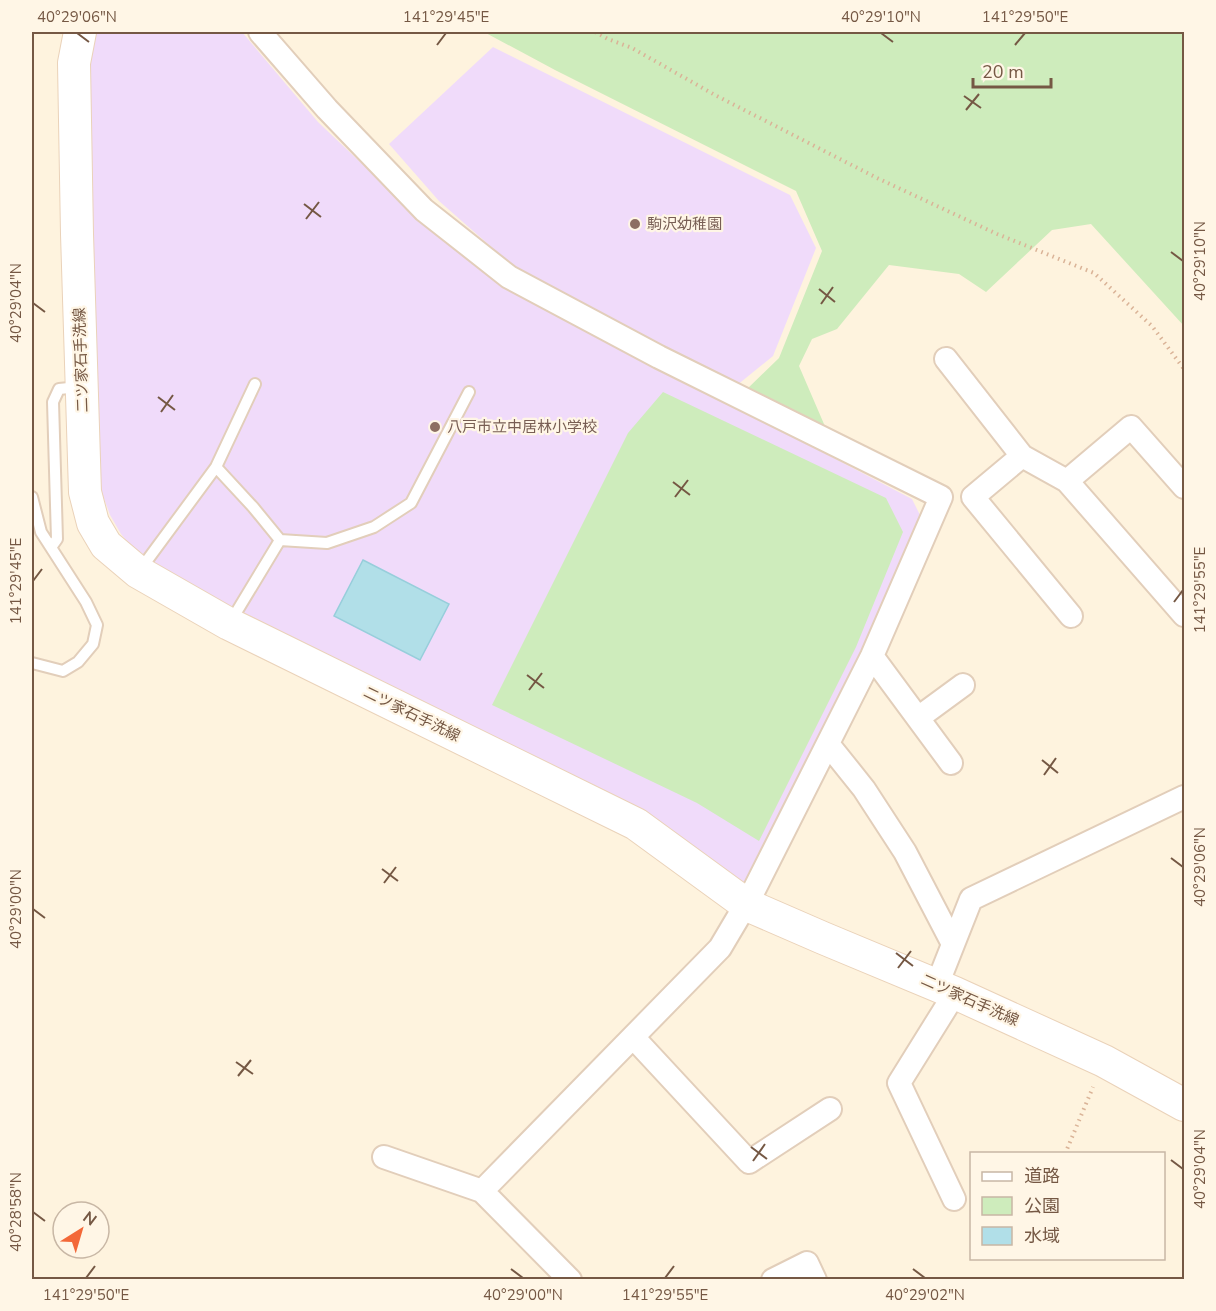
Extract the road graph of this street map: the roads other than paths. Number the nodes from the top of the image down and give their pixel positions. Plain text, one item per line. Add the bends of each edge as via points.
1 (80, 32) edge
2 (260, 32) edge
3 (946, 360) dead end
4 (255, 384) dead end
5 (82, 386) junction
6 (469, 392) dead end
7 (1022, 456) junction
8 (216, 467) junction
9 (1067, 481) junction
10 (1185, 487) edge
11 (32, 497) edge
12 (280, 540) junction
13 (52, 546) junction
14 (138, 572) junction
15 (1185, 615) edge
16 (1071, 616) dead end
17 (229, 624) junction
18 (872, 656) junction
19 (32, 663) edge
20 (963, 685) dead end
21 (918, 718) junction
22 (828, 744) junction
23 (951, 763) dead end
24 (1185, 797) edge
25 (747, 905) junction
26 (953, 944) junction
27 (946, 989) junction
28 (633, 1038) junction
29 (1185, 1105) edge
30 (830, 1109) dead end
31 (384, 1157) dead end
32 (482, 1191) junction
33 (954, 1199) dead end
34 (570, 1280) edge
35 (773, 1280) edge
36 (815, 1280) edge

1 - 5 street, 二ツ家石手洗線 via 74,63
2 - 18 street via 424,210 509,277 659,357 941,497
3 - 7 street
4 - 8 lane
5 - 13 lane via 59,389 53,402 57,539
5 - 14 street, 二ツ家石手洗線 via 85,492 93,523 106,545
6 - 12 lane via 411,503 374,527 327,543
7 - 9 street
7 - 16 street via 973,497
8 - 12 lane
8 - 14 lane
9 - 10 street via 1131,427
9 - 15 street
11 - 13 lane via 41,532
12 - 17 lane
13 - 19 lane via 97,625 93,644 78,662 63,671
14 - 17 street, 二ツ家石手洗線
17 - 25 street, 二ツ家石手洗線 via 636,824
18 - 21 street
18 - 22 street
20 - 21 street
21 - 23 street
22 - 25 street
22 - 26 street via 864,789 905,852
24 - 26 street via 971,899
25 - 27 street, 二ツ家石手洗線
25 - 28 street via 720,948
26 - 27 street
27 - 29 street, 二ツ家石手洗線 via 1104,1061
27 - 33 street via 898,1083
28 - 30 street via 749,1162
28 - 32 street
31 - 32 street
32 - 34 street
35 - 36 street via 807,1263

